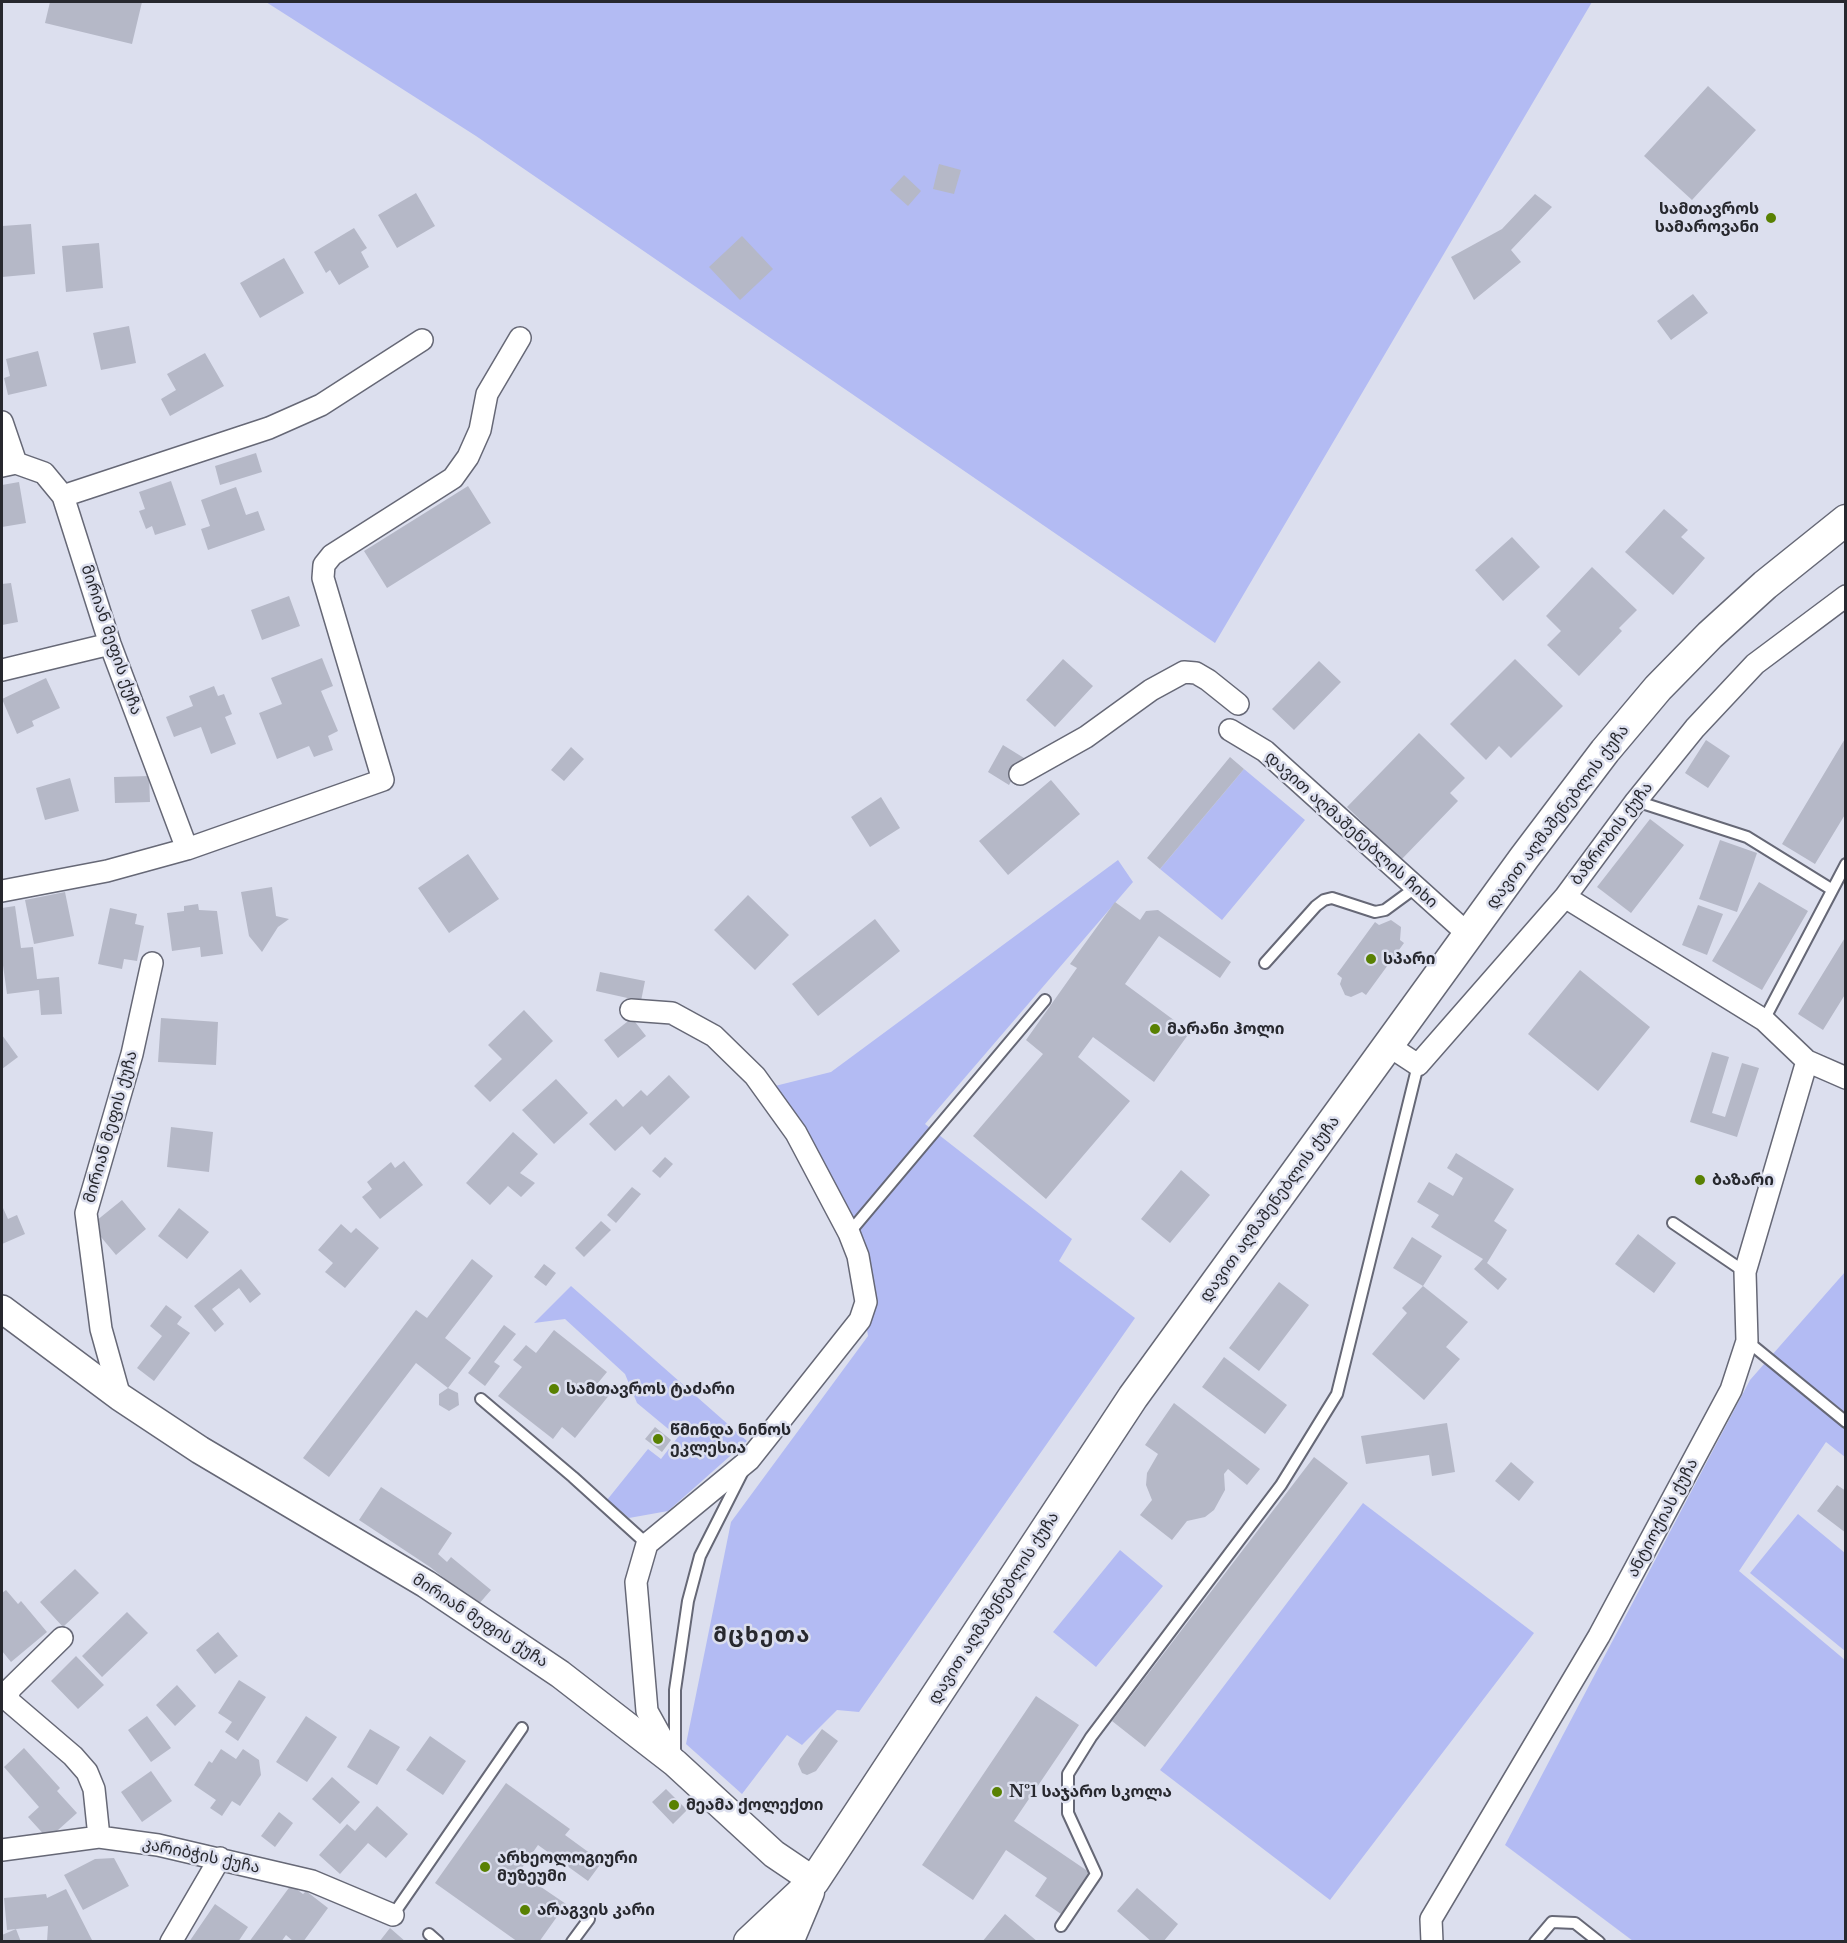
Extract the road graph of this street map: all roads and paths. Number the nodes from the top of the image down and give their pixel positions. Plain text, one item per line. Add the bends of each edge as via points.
1 (520, 338) dead end
2 (422, 340) dead end
3 (2, 422) edge
4 (9, 465) edge
5 (63, 496) junction
6 (1845, 520) edge
7 (1845, 597) edge
8 (110, 644) junction
9 (2, 670) edge
10 (1238, 704) dead end
11 (1230, 730) dead end
12 (1020, 774) dead end
13 (1636, 801) junction
14 (187, 849) junction
15 (1845, 864) edge
16 (1415, 888) junction
17 (1831, 889) junction
18 (2, 891) edge
19 (1565, 897) junction
20 (1469, 935) junction
21 (152, 963) dead end
22 (1265, 963) dead end
23 (1045, 1000) dead end
24 (631, 1010) dead end
25 (1764, 1020) junction
26 (1389, 1046) junction
27 (1807, 1061) junction
28 (1418, 1065) junction
29 (1845, 1078) edge
30 (1673, 1223) dead end
31 (849, 1233) junction
32 (1744, 1272) junction
33 (2, 1309) edge
34 (1747, 1341) junction
35 (120, 1397) junction
36 (481, 1399) dead end
37 (1845, 1422) edge
38 (749, 1460) junction
39 (647, 1544) junction
40 (62, 1638) dead end
41 (522, 1728) dead end
42 (675, 1763) junction
43 (99, 1837) junction
44 (2, 1850) edge
45 (220, 1858) junction
46 (814, 1881) junction
47 (393, 1915) joint
48 (589, 1918) dead end
49 (1061, 1926) dead end
50 (429, 1934) dead end
51 (171, 1941) edge
52 (438, 1941) edge
53 (572, 1941) edge
54 (749, 1941) edge
55 (788, 1941) edge
56 (1432, 1941) edge
57 (1535, 1941) edge
58 (1599, 1941) edge

1 - 14 street via 487,394 480,430 453,478 332,555 324,565 323,578 383,780
2 - 5 street via 321,405 269,428
3 - 4 street
4 - 5 street via 44,473
5 - 8 street, მირიან მეფის ქუჩა
6 - 20 main road, დავით აღმაშენებლის ქუჩა via 1757,592 1658,688 1578,787
7 - 13 street, ბაზრობის ქუჩა via 1755,664 1695,728
8 - 9 street
8 - 14 street, მირიან მეფის ქუჩა
10 - 12 street via 1208,680 1184,672 1151,690 1086,737
11 - 16 street, დავით აღმაშენებლის ჩიხი via 1265,752
13 - 17 lane via 1747,837
13 - 19 street, ბაზრობის ქუჩა
14 - 18 street via 107,871
15 - 17 lane
16 - 20 street, დავით აღმაშენებლის ჩიხი
16 - 22 lane via 1375,912 1332,898 1324,900
17 - 25 lane
19 - 25 street
19 - 28 street, ბაზრობის ქუჩა
20 - 26 main road, დავით აღმაშენებლის ქუჩა
21 - 35 street, მირიან მეფის ქუჩა via 132,1054 86,1213 101,1329
23 - 31 lane
24 - 31 street via 672,1013 714,1036 755,1076 796,1133
25 - 27 street
26 - 28 street
26 - 46 main road, დავით აღმაშენებლის ქუჩა via 1133,1397
27 - 29 street
27 - 32 street, ანტიოქიას ქუჩა
28 - 49 lane via 1337,1394 1281,1485 1091,1737 1068,1774 1068,1813 1096,1874
30 - 32 lane
31 - 38 street via 864,1280 866,1302 860,1320
32 - 34 street, ანტიოქიას ქუჩა
33 - 35 street, მირიან მეფის ქუჩა
34 - 37 lane
34 - 56 street, ანტიოქიას ქუჩა via 1731,1390 1599,1636 1431,1919
35 - 42 street, მირიან მეფის ქუჩა via 200,1450 426,1584 561,1674
36 - 39 lane
38 - 39 street
38 - 42 lane via 700,1556 688,1601 675,1690
39 - 42 street via 636,1582 647,1711
40 - 43 street via 10,1688 7,1696 87,1772 94,1789
41 - 47 lane
42 - 46 street, მირიან მეფის ქუჩა via 774,1854
43 - 44 street, კარიბჭის ქუჩა
43 - 45 street, კარიბჭის ქუჩა
45 - 47 street, კარიბჭის ქუჩა via 312,1881
45 - 51 street
46 - 54 main road, დავით აღმაშენებლის ქუჩა
46 - 55 main road
48 - 53 lane
50 - 52 lane
57 - 58 lane via 1552,1922 1575,1923

